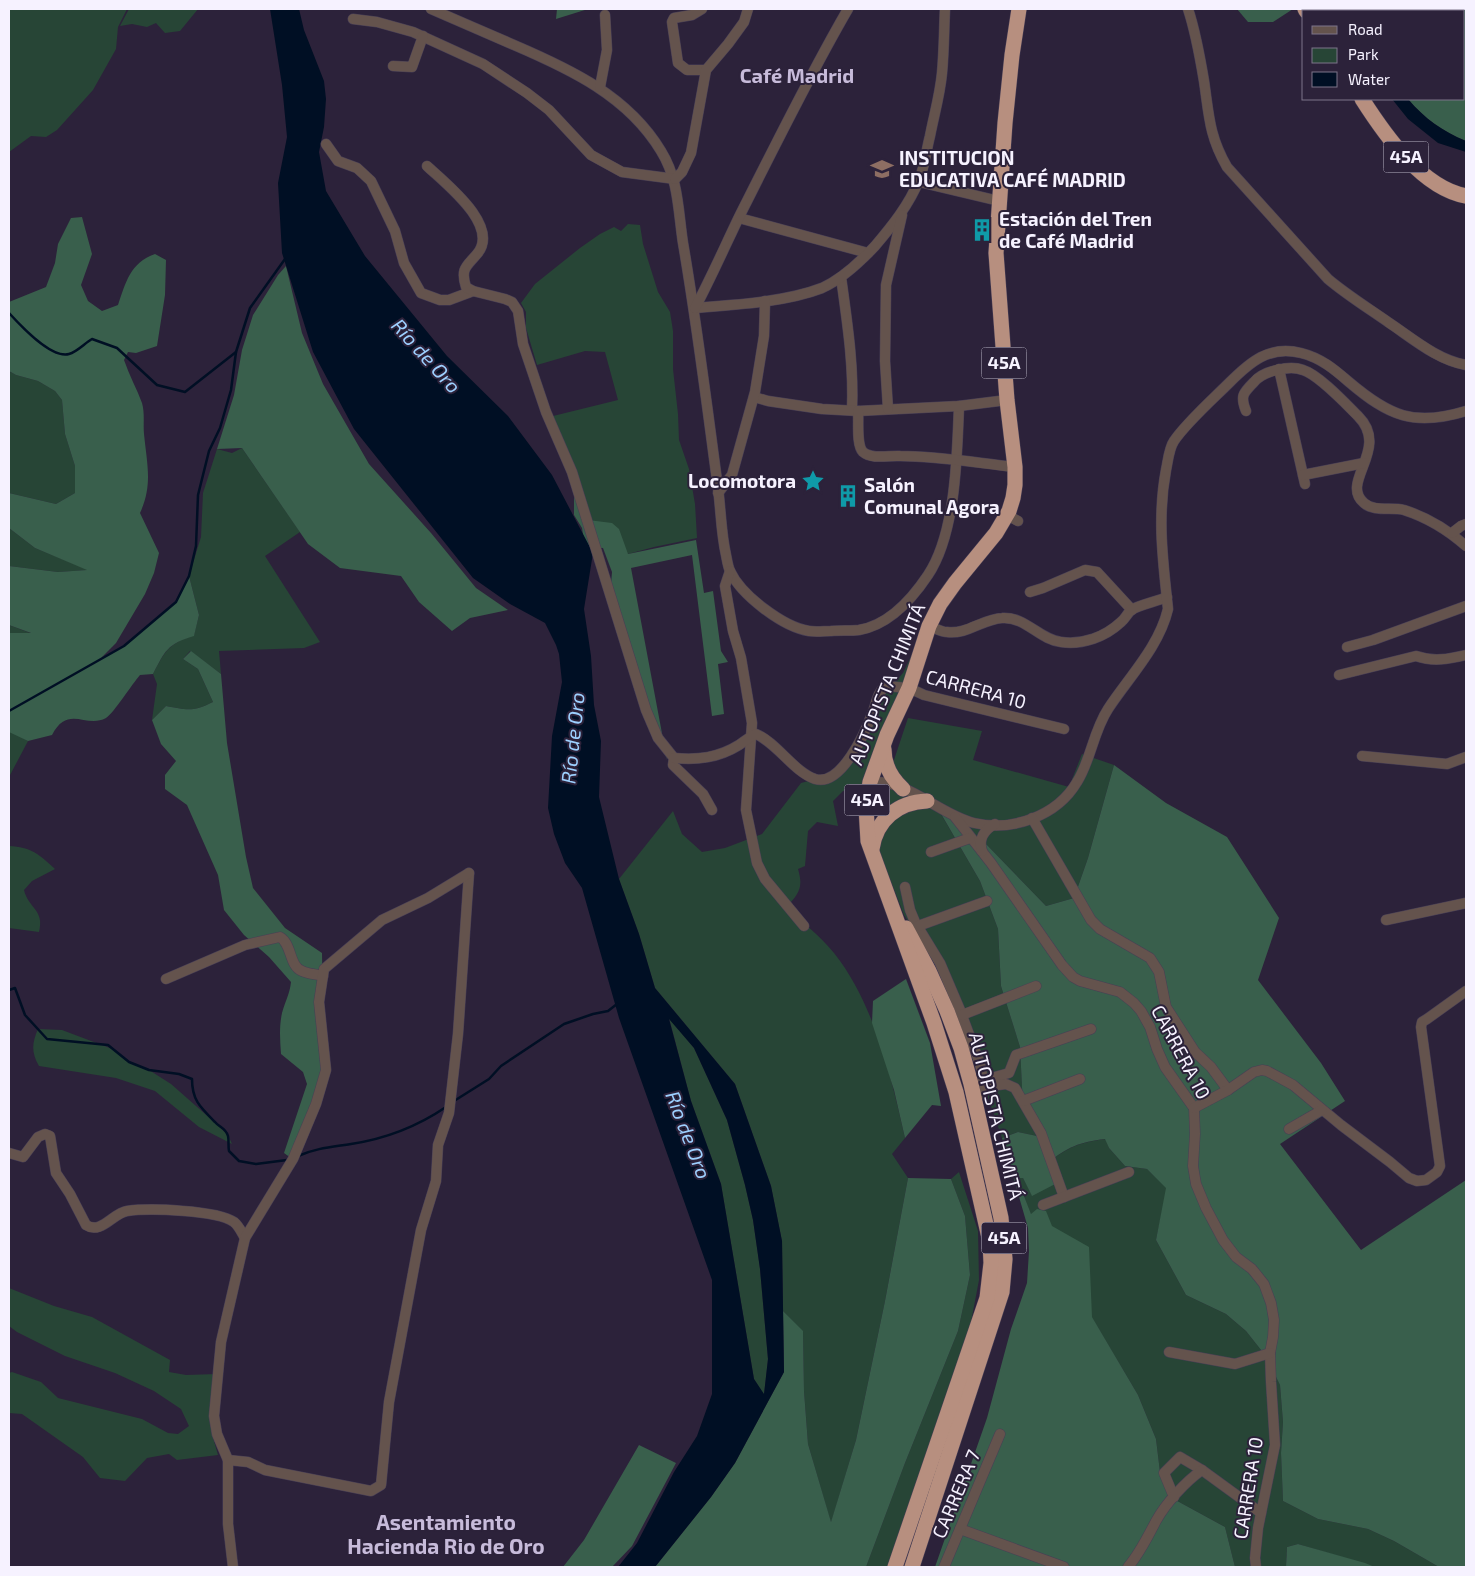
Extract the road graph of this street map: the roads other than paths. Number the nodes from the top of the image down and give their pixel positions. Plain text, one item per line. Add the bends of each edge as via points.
1 (431, 9) edge
2 (702, 9) edge
3 (748, 9) edge
4 (848, 9) edge
5 (945, 9) edge
6 (1019, 9) edge
7 (1188, 9) edge
8 (605, 15) dead end
9 (353, 19) dead end
10 (423, 36) junction
11 (394, 66) dead end
12 (706, 70) junction
13 (600, 87) junction
14 (1363, 100) edge
15 (326, 144) dead end
16 (427, 166) dead end
17 (675, 179) junction
18 (919, 182) junction
19 (1466, 196) edge
20 (999, 202) junction
21 (903, 211) junction
22 (739, 218) junction
23 (868, 253) junction
24 (842, 277) junction
25 (473, 291) junction
26 (765, 301) junction
27 (695, 308) junction
28 (1327, 364) junction
29 (1464, 366) edge
30 (1279, 370) junction
31 (1319, 379) junction
32 (1348, 381) junction
33 (1335, 394) junction
34 (754, 397) junction
35 (1007, 400) junction
36 (958, 406) junction
37 (888, 409) junction
38 (855, 411) junction
39 (1246, 411) dead end
40 (1466, 411) edge
41 (957, 461) junction
42 (1364, 463) junction
43 (1015, 467) junction
44 (718, 493) junction
45 (1466, 524) edge
46 (1452, 533) junction
47 (1466, 546) edge
48 (730, 571) junction
49 (1030, 592) dead end
50 (1167, 597) junction
51 (1466, 606) edge
52 (1132, 610) junction
53 (929, 626) junction
54 (1347, 647) dead end
55 (1466, 655) edge
56 (1339, 675) dead end
57 (909, 688) junction
58 (1064, 729) dead end
59 (887, 735) junction
60 (750, 736) junction
61 (1362, 756) dead end
62 (674, 758) junction
63 (1466, 758) edge
64 (870, 782) junction
65 (903, 789) junction
66 (927, 801) junction
67 (712, 810) dead end
68 (955, 817) junction
69 (1032, 818) junction
70 (995, 824) junction
71 (970, 838) junction
72 (931, 852) dead end
73 (984, 854) junction
74 (872, 855) junction
75 (905, 887) dead end
76 (987, 901) dead end
77 (1466, 903) edge
78 (896, 915) junction
79 (1386, 920) dead end
80 (804, 926) dead end
81 (918, 926) junction
82 (323, 976) junction
83 (166, 979) dead end
84 (1036, 986) dead end
85 (1466, 991) edge
86 (962, 1015) junction
87 (1091, 1029) dead end
88 (1080, 1079) dead end
89 (985, 1085) junction
90 (1228, 1090) junction
91 (1023, 1101) junction
92 (1194, 1108) junction
93 (977, 1109) junction
94 (1322, 1110) junction
95 (1290, 1129) dead end
96 (9, 1153) edge
97 (1128, 1172) dead end
98 (1064, 1197) junction
99 (1043, 1205) dead end
100 (245, 1238) junction
101 (1169, 1352) dead end
102 (1270, 1353) junction
103 (1000, 1434) dead end
104 (228, 1460) junction
105 (1202, 1470) junction
106 (1174, 1497) junction
107 (1261, 1512) junction
108 (960, 1529) junction
109 (234, 1567) edge
110 (895, 1567) edge
111 (912, 1567) edge
112 (946, 1567) edge
113 (1064, 1567) edge
114 (1128, 1567) edge
115 (1256, 1567) edge

1 - 13 street via 534,53
2 - 12 street via 692,15 674,18 672,22 678,63 688,70
3 - 12 street via 744,22
4 - 22 street via 810,76
5 - 18 street via 942,74 926,162
6 - 20 highway, AUTOPISTA CHIMITÁ / 45A
7 - 29 street via 1200,52 1211,133 1227,167 1328,279 1415,341
8 - 13 street via 607,50
9 - 10 street via 377,22
10 - 11 street via 412,67
10 - 17 street via 482,64 527,94 548,110 591,155 608,165 622,172
12 - 17 street via 691,153
13 - 17 street via 636,118 661,151
14 - 19 highway, 45A via 1413,165 1445,190
15 - 25 street via 338,161 356,168 371,181 395,231 404,263 421,293 449,300
16 - 25 street via 466,203 480,225 483,242 479,252 467,263 463,278 466,287
17 - 27 street
18 - 20 street
18 - 21 street
20 - 35 highway, AUTOPISTA CHIMITÁ / 45A via 996,253
21 - 23 street
21 - 37 street via 886,285
22 - 23 street
22 - 27 street
23 - 24 street
24 - 26 street via 822,288
24 - 38 street
25 - 62 street via 512,302 518,311 523,344 548,417 572,472 646,710 658,738
26 - 27 street
26 - 34 street via 764,336
27 - 44 street
28 - 31 street via 1328,376
28 - 32 street
28 - 50 street via 1298,352 1281,352 1258,358 1173,442 1164,480 1160,520
30 - 31 street via 1297,368
30 - 39 street via 1261,376 1243,394
30 - 42 street via 1304,480
31 - 33 street
32 - 33 street via 1338,384
32 - 40 street via 1381,407 1406,417 1434,418
33 - 42 street via 1366,428 1370,444
34 - 38 street via 768,402
34 - 44 street via 732,475
35 - 36 street
35 - 43 highway, AUTOPISTA CHIMITÁ / 45A
36 - 37 street
36 - 41 street
37 - 38 street
38 - 41 street via 858,440 864,452 875,456
41 - 43 street
41 - 48 street via 950,512 941,547 930,572 898,610 873,626 858,630 808,631 774,617 750,597
42 - 46 street via 1356,488 1364,503 1374,508 1396,508 1408,512
43 - 53 highway, AUTOPISTA CHIMITÁ / 45A via 1012,518 970,563 940,604
44 - 48 street
45 - 46 street
46 - 47 street
48 - 60 street via 725,586 733,631 742,658 752,723
49 - 52 street via 1084,570 1092,570
50 - 52 street
50 - 69 street via 1166,621 1107,711 1077,783 1050,810
51 - 54 street
52 - 53 street via 1100,637 1083,642 1060,642 1009,618 989,620 953,632
53 - 57 highway, AUTOPISTA CHIMITÁ / 45A
55 - 56 street via 1444,660 1416,656
57 - 58 street, CARRERA 10 via 924,695
57 - 59 highway, AUTOPISTA CHIMITÁ / 45A
57 - 60 street, CARRERA 10 via 884,686 880,690 859,743 840,771 825,780 814,779 763,738 756,734
59 - 64 highway, AUTOPISTA CHIMITÁ / 45A
59 - 65 highway via 886,766
60 - 62 street via 724,752 696,760
60 - 80 street via 746,810 757,863 765,879
61 - 63 street via 1447,764
62 - 67 street via 673,765 703,794
64 - 65 street via 885,782
64 - 74 highway, AUTOPISTA CHIMITÁ / 45A via 866,823
65 - 66 street
66 - 68 street
66 - 74 highway via 906,804 888,816 876,834
68 - 70 street via 976,824
68 - 71 street, CARRERA 10
69 - 70 street via 1021,823
69 - 90 street via 1091,920 1154,962 1166,1007 1195,1052 1211,1066
70 - 73 street via 982,837
71 - 72 street
71 - 73 street, CARRERA 10
73 - 92 street, CARRERA 10 via 1073,977 1120,992 1134,1003 1150,1026 1165,1067
74 - 78 highway, AUTOPISTA CHIMITÁ / 45A
75 - 81 street via 910,910
76 - 81 street
77 - 79 street
78 - 93 highway, AUTOPISTA CHIMITÁ / 45A via 917,945 947,1011 961,1048
78 - 110 highway, AUTOPISTA CHIMITÁ / 45A via 956,1092 985,1215 991,1263 987,1298
81 - 86 street via 940,963
82 - 83 street via 296,967 285,940 280,937 245,945
82 - 100 street via 319,1002 326,1070 324,1078 293,1159
82 - 104 street via 324,969 382,920 428,898 469,872 449,1113 438,1144 436,1181 421,1230 391,1392 381,1485 371,1491
84 - 86 street
85 - 94 street via 1422,1022 1421,1026 1440,1166 1437,1172 1426,1180 1409,1178
86 - 89 street
87 - 89 street via 1016,1055 1009,1073
88 - 91 street
89 - 91 street via 1009,1085 1015,1088
89 - 93 street
90 - 92 street
90 - 94 street via 1254,1072 1267,1071 1293,1085
91 - 98 street via 1041,1133
92 - 102 street, CARRERA 10 via 1193,1166 1196,1184 1223,1240 1264,1284 1274,1320
93 - 111 highway, AUTOPISTA CHIMITÁ / 45A via 1001,1218 1005,1259 1002,1292
94 - 95 street
96 - 100 street via 23,1157 38,1137 48,1134 56,1173 89,1227 100,1226 126,1211 186,1211 232,1220
97 - 98 street
98 - 99 street
100 - 104 street via 221,1342 215,1396 217,1434
101 - 102 street via 1235,1364
102 - 107 street, CARRERA 10 via 1275,1445
103 - 108 street, CARRERA 7
104 - 109 street via 228,1524
105 - 106 street
105 - 106 street via 1180,1457 1164,1473
105 - 107 street
106 - 114 street
107 - 115 street, CARRERA 10
108 - 112 street, CARRERA 7
108 - 113 street

